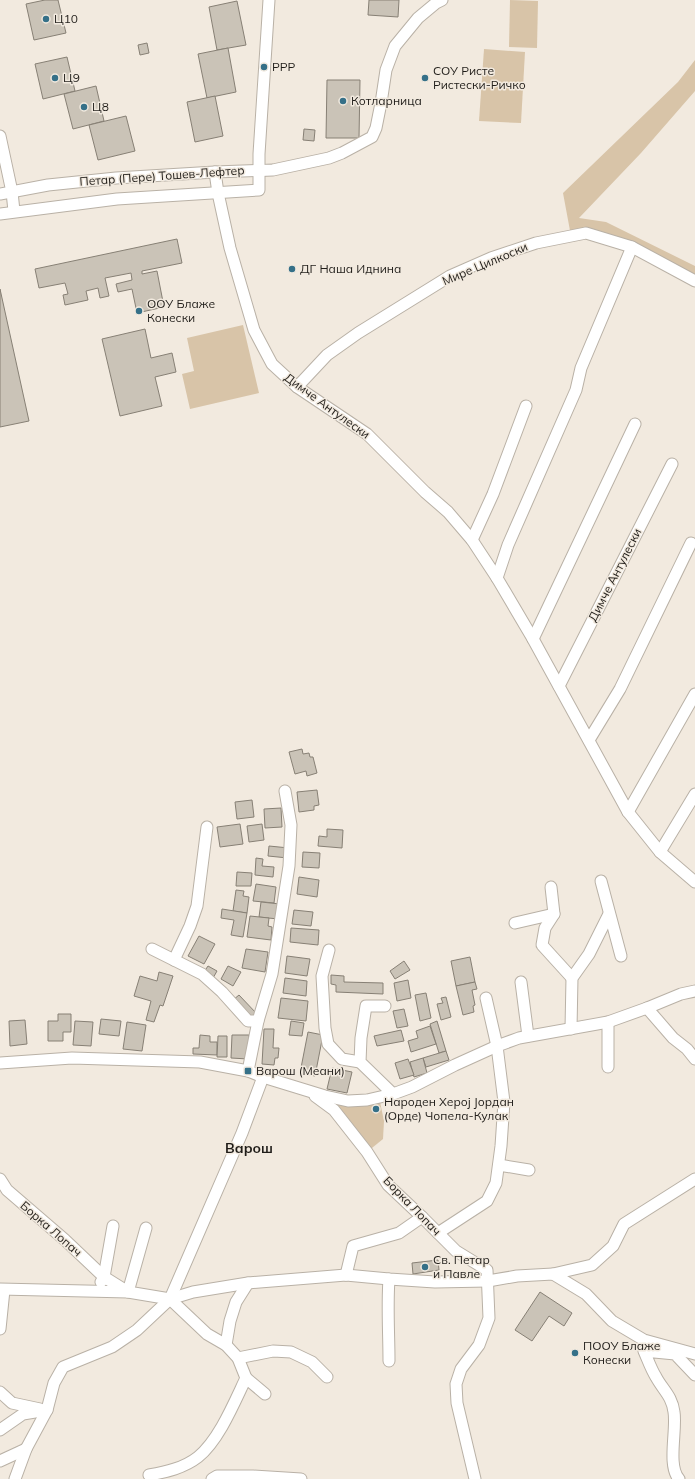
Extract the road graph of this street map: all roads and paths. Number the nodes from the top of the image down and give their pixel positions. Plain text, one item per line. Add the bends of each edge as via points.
1 (269, 0) edge
2 (442, 0) edge
3 (0, 136) edge
4 (260, 169) junction
5 (215, 172) junction
6 (12, 192) junction
7 (218, 193) junction
8 (0, 194) edge
9 (14, 211) junction
10 (0, 214) edge
11 (632, 248) junction
12 (695, 281) edge
13 (297, 387) junction
14 (526, 406) dead end
15 (635, 424) dead end
16 (672, 464) dead end
17 (472, 540) junction
18 (691, 543) dead end
19 (497, 578) junction
20 (533, 639) junction
21 (559, 686) junction
22 (695, 694) edge
23 (589, 740) junction
24 (285, 791) dead end
25 (695, 794) edge
26 (628, 812) junction
27 (207, 827) dead end
28 (660, 852) junction
29 (601, 881) dead end
30 (695, 882) edge
31 (551, 887) dead end
32 (554, 914) junction
33 (609, 914) junction
34 (515, 923) dead end
35 (152, 949) dead end
36 (329, 950) dead end
37 (621, 956) dead end
38 (174, 960) junction
39 (572, 978) junction
40 (521, 982) dead end
41 (695, 991) edge
42 (486, 998) dead end
43 (385, 1006) dead end
44 (647, 1008) junction
45 (258, 1021) junction
46 (608, 1022) junction
47 (571, 1029) junction
48 (528, 1036) junction
49 (497, 1046) junction
50 (695, 1059) edge
51 (360, 1062) junction
52 (0, 1064) edge
53 (608, 1067) dead end
54 (248, 1071) junction
55 (263, 1077) junction
56 (307, 1090) junction
57 (393, 1094) junction
58 (499, 1165) junction
59 (529, 1170) dead end
60 (0, 1179) edge
61 (695, 1179) edge
62 (422, 1217) junction
63 (113, 1226) dead end
64 (146, 1228) dead end
65 (438, 1234) junction
66 (553, 1274) junction
67 (346, 1275) junction
68 (104, 1277) junction
69 (389, 1279) junction
70 (488, 1281) junction
71 (248, 1283) junction
72 (2, 1289) edge
73 (95, 1291) junction
74 (128, 1292) junction
75 (170, 1298) junction
76 (0, 1329) edge
77 (226, 1345) junction
78 (676, 1352) junction
79 (695, 1354) edge
80 (238, 1358) junction
81 (389, 1361) dead end
82 (695, 1375) edge
83 (327, 1377) dead end
84 (246, 1378) junction
85 (0, 1392) edge
86 (265, 1394) dead end
87 (47, 1410) junction
88 (0, 1430) edge
89 (26, 1449) junction
90 (0, 1461) edge
91 (149, 1475) dead end
92 (15, 1479) edge
93 (212, 1479) edge
94 (301, 1479) edge
95 (475, 1479) edge
96 (679, 1479) edge

1 - 4 street
2 - 4 street via 418,18 395,46 386,70 376,128 372,137 328,158 273,170
3 - 6 street
4 - 5 street, Петар (Пере) Тошев-Лефтер
4 - 7 street, Петар (Пере) Тошев-Лефтер via 259,190
5 - 6 street, Петар (Пере) Тошев-Лефтер via 116,178 48,185
5 - 7 street, Димче Антулески
6 - 8 street, Петар (Пере) Тошев-Лефтер
6 - 9 street
7 - 9 street, Петар (Пере) Тошев-Лефтер via 117,199
7 - 13 street, Димче Антулески via 230,248 254,330 272,364
9 - 10 street, Петар (Пере) Тошев-Лефтер
11 - 12 street, Мире Цилкоски
11 - 13 street, Мире Цилкоски via 586,233 536,242 491,258 450,276 358,334 327,355
11 - 19 street via 581,368 576,390 508,544
13 - 17 street, Димче Антулески via 368,434 448,512
14 - 17 street via 493,494
15 - 20 street
16 - 21 street, Димче Антулески
17 - 19 street, Димче Антулески
18 - 23 street via 620,689
19 - 20 street, Димче Антулески
20 - 21 street, Димче Антулески
21 - 23 street, Димче Антулески
22 - 26 street
23 - 26 street, Димче Антулески
24 - 45 street via 291,825 289,866 272,974
25 - 28 street
26 - 28 street, Димче Антулески
27 - 38 street via 197,906
28 - 30 street, Димче Антулески
29 - 33 street
31 - 32 street
32 - 34 street
32 - 39 street via 545,928 542,945
33 - 37 street
33 - 39 street via 589,954
35 - 38 street
36 - 51 street via 322,976 328,1044 342,1059
38 - 45 street via 202,974 248,1021
39 - 47 street
40 - 48 street
41 - 44 street
42 - 49 street
43 - 51 street via 366,1006
44 - 46 street
44 - 50 street
45 - 54 street
46 - 47 street
46 - 53 street
47 - 48 street
48 - 49 street
49 - 57 street
49 - 58 street via 504,1102
51 - 57 street
52 - 54 street via 72,1058 200,1062
54 - 55 street
55 - 56 street
55 - 75 street via 242,1133
56 - 57 street via 348,1101
56 - 62 street, Борка Лопач via 334,1110 367,1152 388,1185
58 - 59 street
58 - 65 street via 496,1183 487,1201
60 - 68 street, Борка Лопач via 6,1190
61 - 66 street via 624,1224 613,1246 592,1265
62 - 65 street, Борка Лопач
62 - 67 street via 399,1233 353,1246
63 - 68 street
64 - 74 street
65 - 70 street, Борка Лопач via 456,1251 487,1270
66 - 70 street, Борка Лопач
66 - 78 street via 586,1294 612,1321 644,1340
67 - 69 street, Борка Лопач
67 - 71 street, Борка Лопач
68 - 73 street
68 - 74 street, Борка Лопач
69 - 70 street, Борка Лопач via 435,1282
69 - 81 street
70 - 95 street, Борка Лопач via 489,1318 479,1345 461,1368 456,1384 457,1402
71 - 75 street, Борка Лопач
71 - 77 street via 236,1302
72 - 73 street, Борка Лопач
72 - 76 street
73 - 74 street, Борка Лопач
74 - 75 street, Борка Лопач
75 - 77 street via 207,1334
75 - 87 street via 137,1330 112,1348 63,1367 54,1383
77 - 80 street
78 - 79 street
78 - 82 street
78 - 96 street via 644,1351 655,1376 671,1398 674,1413 673,1464
80 - 83 street via 273,1351 291,1352 312,1362
80 - 84 street
84 - 86 street
84 - 91 street via 226,1419 198,1458 172,1471
85 - 87 street via 12,1403
87 - 88 street via 23,1414
87 - 89 street
89 - 90 street
89 - 92 street
93 - 94 street via 217,1476 253,1476

